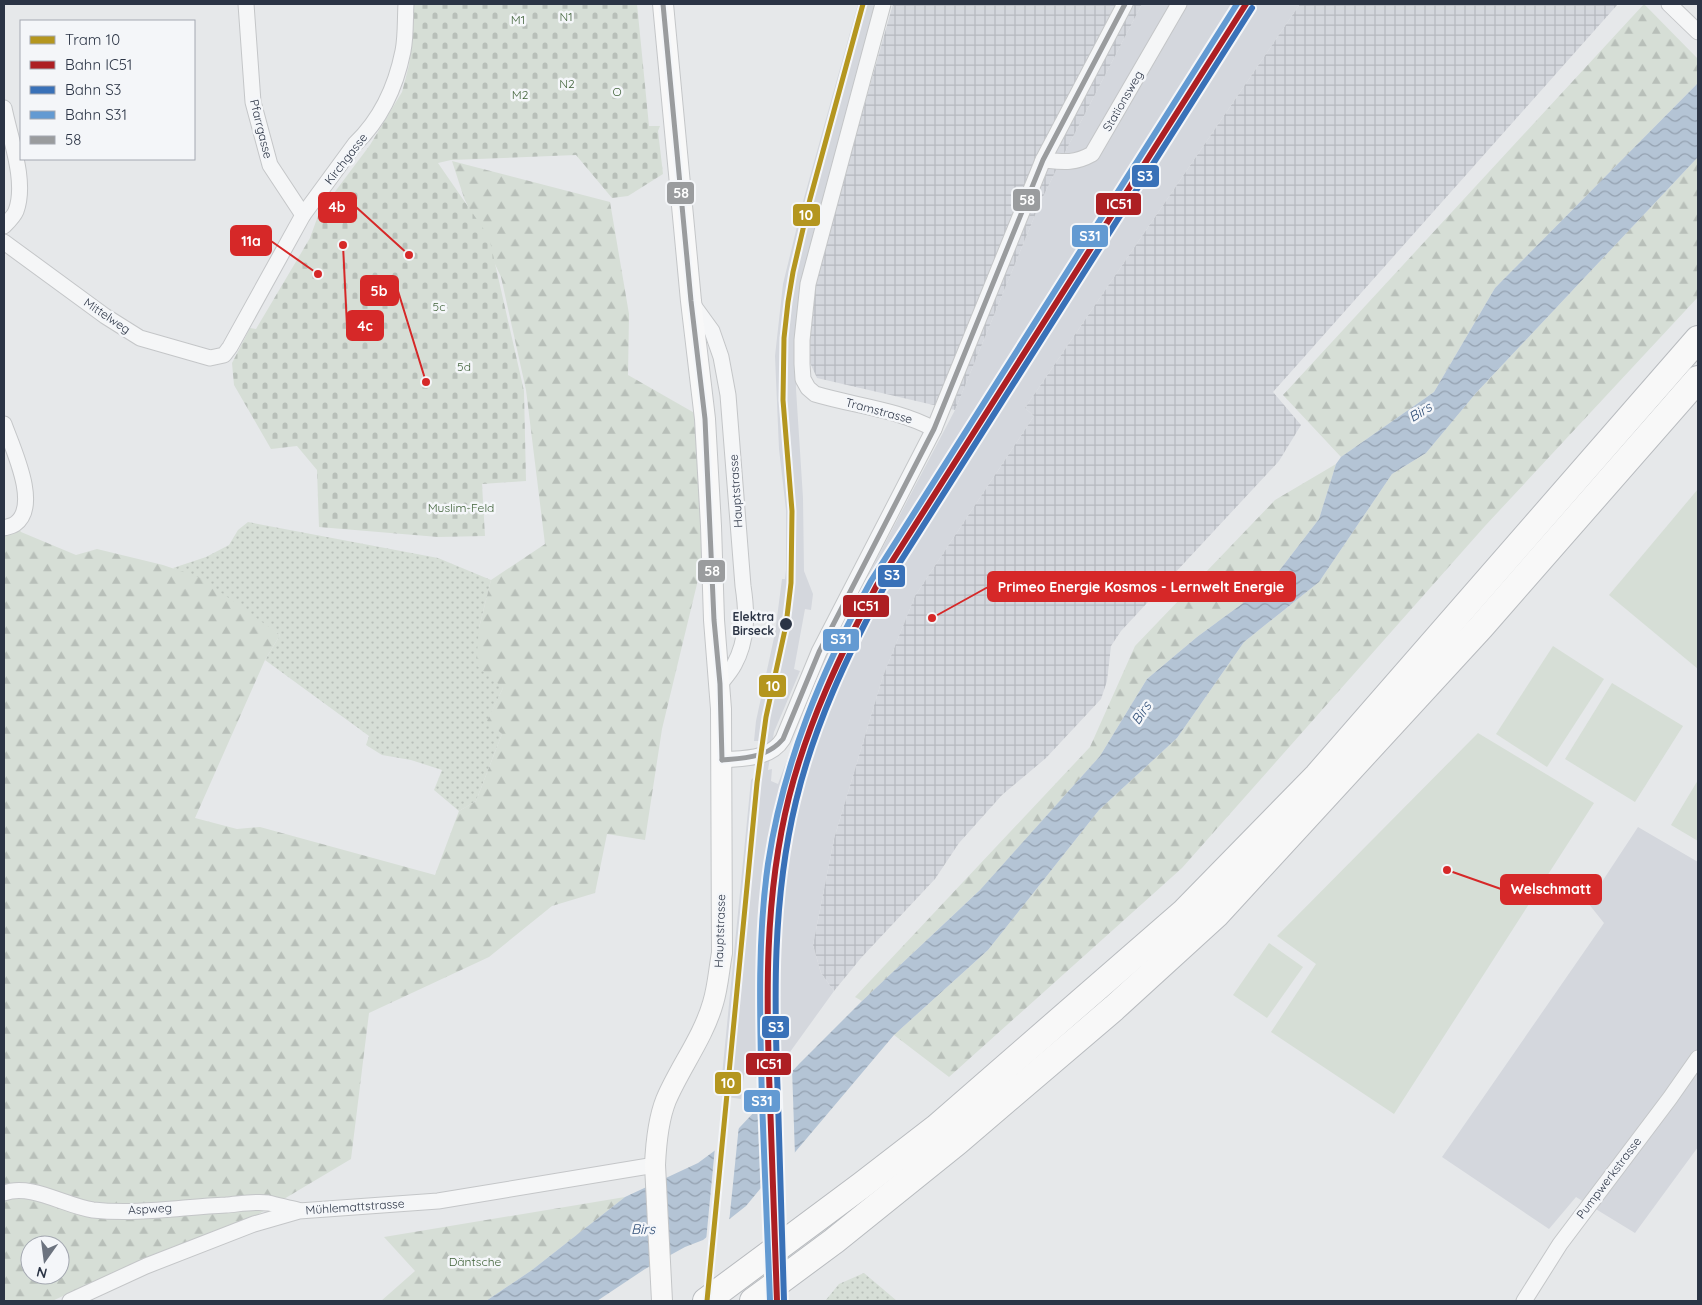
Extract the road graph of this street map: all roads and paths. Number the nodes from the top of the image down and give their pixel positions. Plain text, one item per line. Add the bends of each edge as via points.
1 (246, 4) edge
2 (406, 4) edge
3 (663, 4) edge
4 (883, 4) edge
5 (1125, 4) edge
6 (1179, 4) edge
7 (1670, 4) edge
8 (1698, 32) edge
9 (4, 108) edge
10 (1043, 160) junction
11 (303, 215) junction
12 (4, 226) edge
13 (4, 242) edge
14 (691, 301) junction
15 (1698, 339) edge
16 (224, 354) joint
17 (1698, 379) edge
18 (4, 424) edge
19 (934, 429) junction
20 (9, 526) edge
21 (720, 684) junction
22 (722, 760) junction
23 (1698, 1058) edge
24 (1693, 1076) edge
25 (655, 1165) junction
26 (4, 1193) edge
27 (299, 1211) junction
28 (661, 1293) edge
29 (70, 1301) edge
30 (706, 1301) edge
31 (753, 1301) edge
32 (1524, 1301) edge

1 - 11 street, Pfarrgasse via 253,102 270,165
2 - 11 street, Kirchgasse via 404,50 388,100
3 - 14 main road, Hauptstrasse
4 - 19 street, Tramstrasse via 808,284 802,340 803,378 815,394 896,413
5 - 10 street
6 - 10 street, Stationsweg via 1092,154 1079,161
7 - 8 street
9 - 12 street via 18,170 19,194 15,212
10 - 19 street
11 - 16 street, Kirchgasse
13 - 16 street, Mittelweg via 140,338 210,358
14 - 21 main road, Hauptstrasse via 705,419
14 - 21 street, Hauptstrasse via 712,332 722,357 747,616 744,638 735,663
15 - 30 highway via 1329,762 1184,912 937,1127
17 - 31 highway via 1481,627 1216,915 958,1142 834,1242
18 - 20 street via 23,476 27,502 22,516
19 - 22 street via 819,652 779,744 760,756
21 - 22 main road, Hauptstrasse
22 - 25 main road, Hauptstrasse via 722,953 713,1002 704,1027 666,1100 656,1143
23 - 24 street, Pumpwerkstrasse
24 - 32 street, Pumpwerkstrasse via 1560,1244
25 - 27 street, Mühlemattstrasse via 438,1201
25 - 28 main road, Hauptstrasse
26 - 27 street, Aspweg via 48,1196 68,1205 93,1210 138,1211 266,1203
27 - 29 street, Mühlemattstrasse via 254,1224 146,1266

